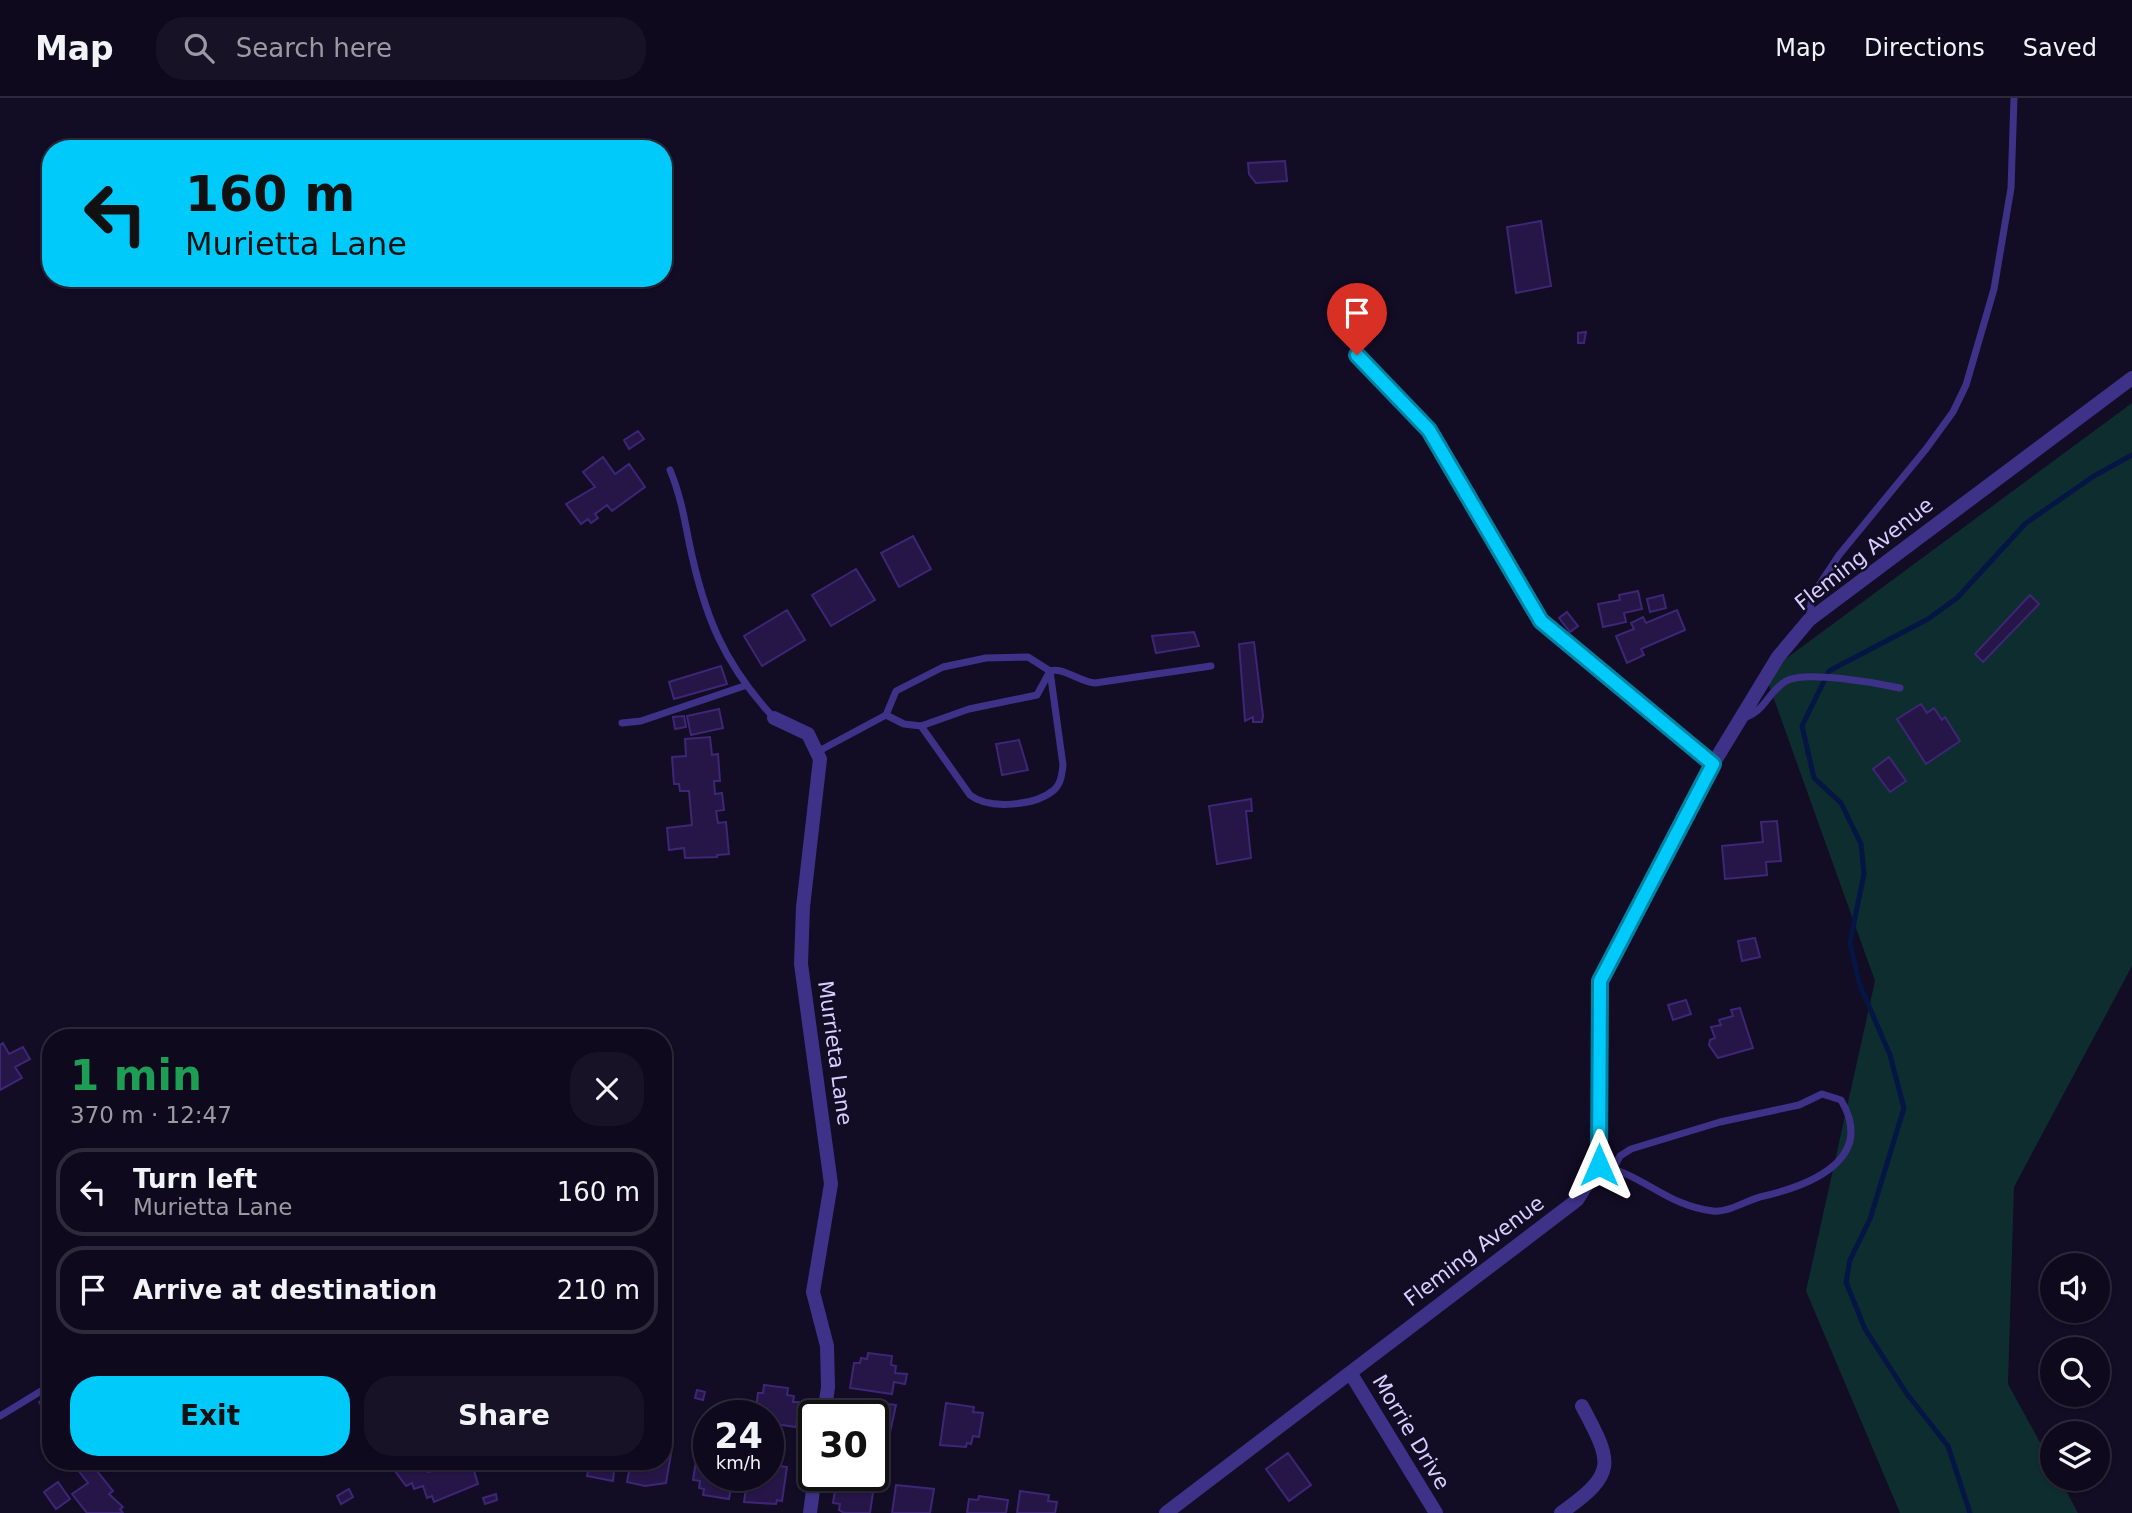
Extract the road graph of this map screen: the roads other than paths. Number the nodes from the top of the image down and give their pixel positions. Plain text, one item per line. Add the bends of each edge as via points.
1 (2014, 98) edge
2 (1357, 355) dead end
3 (2132, 378) edge
4 (670, 470) dead end
5 (1809, 620) junction
6 (1211, 666) dead end
7 (1051, 671) junction
8 (744, 686) junction
9 (1900, 688) dead end
10 (886, 715) junction
11 (774, 718) joint
12 (1741, 719) junction
13 (622, 723) dead end
14 (921, 726) junction
15 (817, 753) junction
16 (1713, 764) junction
17 (1607, 1167) junction
18 (1351, 1374) junction
19 (42, 1390) edge
20 (826, 1400) edge
21 (1582, 1406) dead end
22 (0, 1416) edge
23 (813, 1491) edge
24 (810, 1513) edge
25 (1166, 1513) edge
26 (1436, 1513) edge
27 (1561, 1513) edge

1 - 5 lane via 2011,188 1994,289 1966,385 1953,412 1839,555 1812,596
2 - 16 lane via 1429,430 1541,621
3 - 5 street, Fleming Avenue
4 - 8 lane via 682,498 703,598 722,649
5 - 12 street, Fleming Avenue via 1778,657
6 - 7 lane via 1095,683
7 - 10 lane via 1028,657 986,658 943,667 896,691
7 - 14 lane via 1037,695 969,709
7 - 14 lane via 1062,778 1055,790 1040,797 1013,803 975,798
8 - 11 lane
8 - 13 lane via 641,721
9 - 12 lane via 1838,678 1789,679 1759,713
10 - 14 lane
10 - 15 lane
11 - 15 street via 808,734
12 - 16 street, Fleming Avenue
15 - 20 street, Murrieta Lane via 801,964 831,1184 813,1292 827,1346
16 - 17 street, Fleming Avenue via 1600,981
17 - 17 lane via 1638,1177 1671,1200 1717,1212 1778,1194 1829,1171 1849,1148 1850,1115 1842,1100 1822,1094 1799,1105 1720,1122 1631,1149
17 - 18 street, Fleming Avenue via 1577,1200
18 - 25 street, Fleming Avenue
18 - 26 street, Morrie Drive
19 - 22 lane
21 - 27 street via 1603,1445 1605,1473 1592,1491
23 - 24 street

